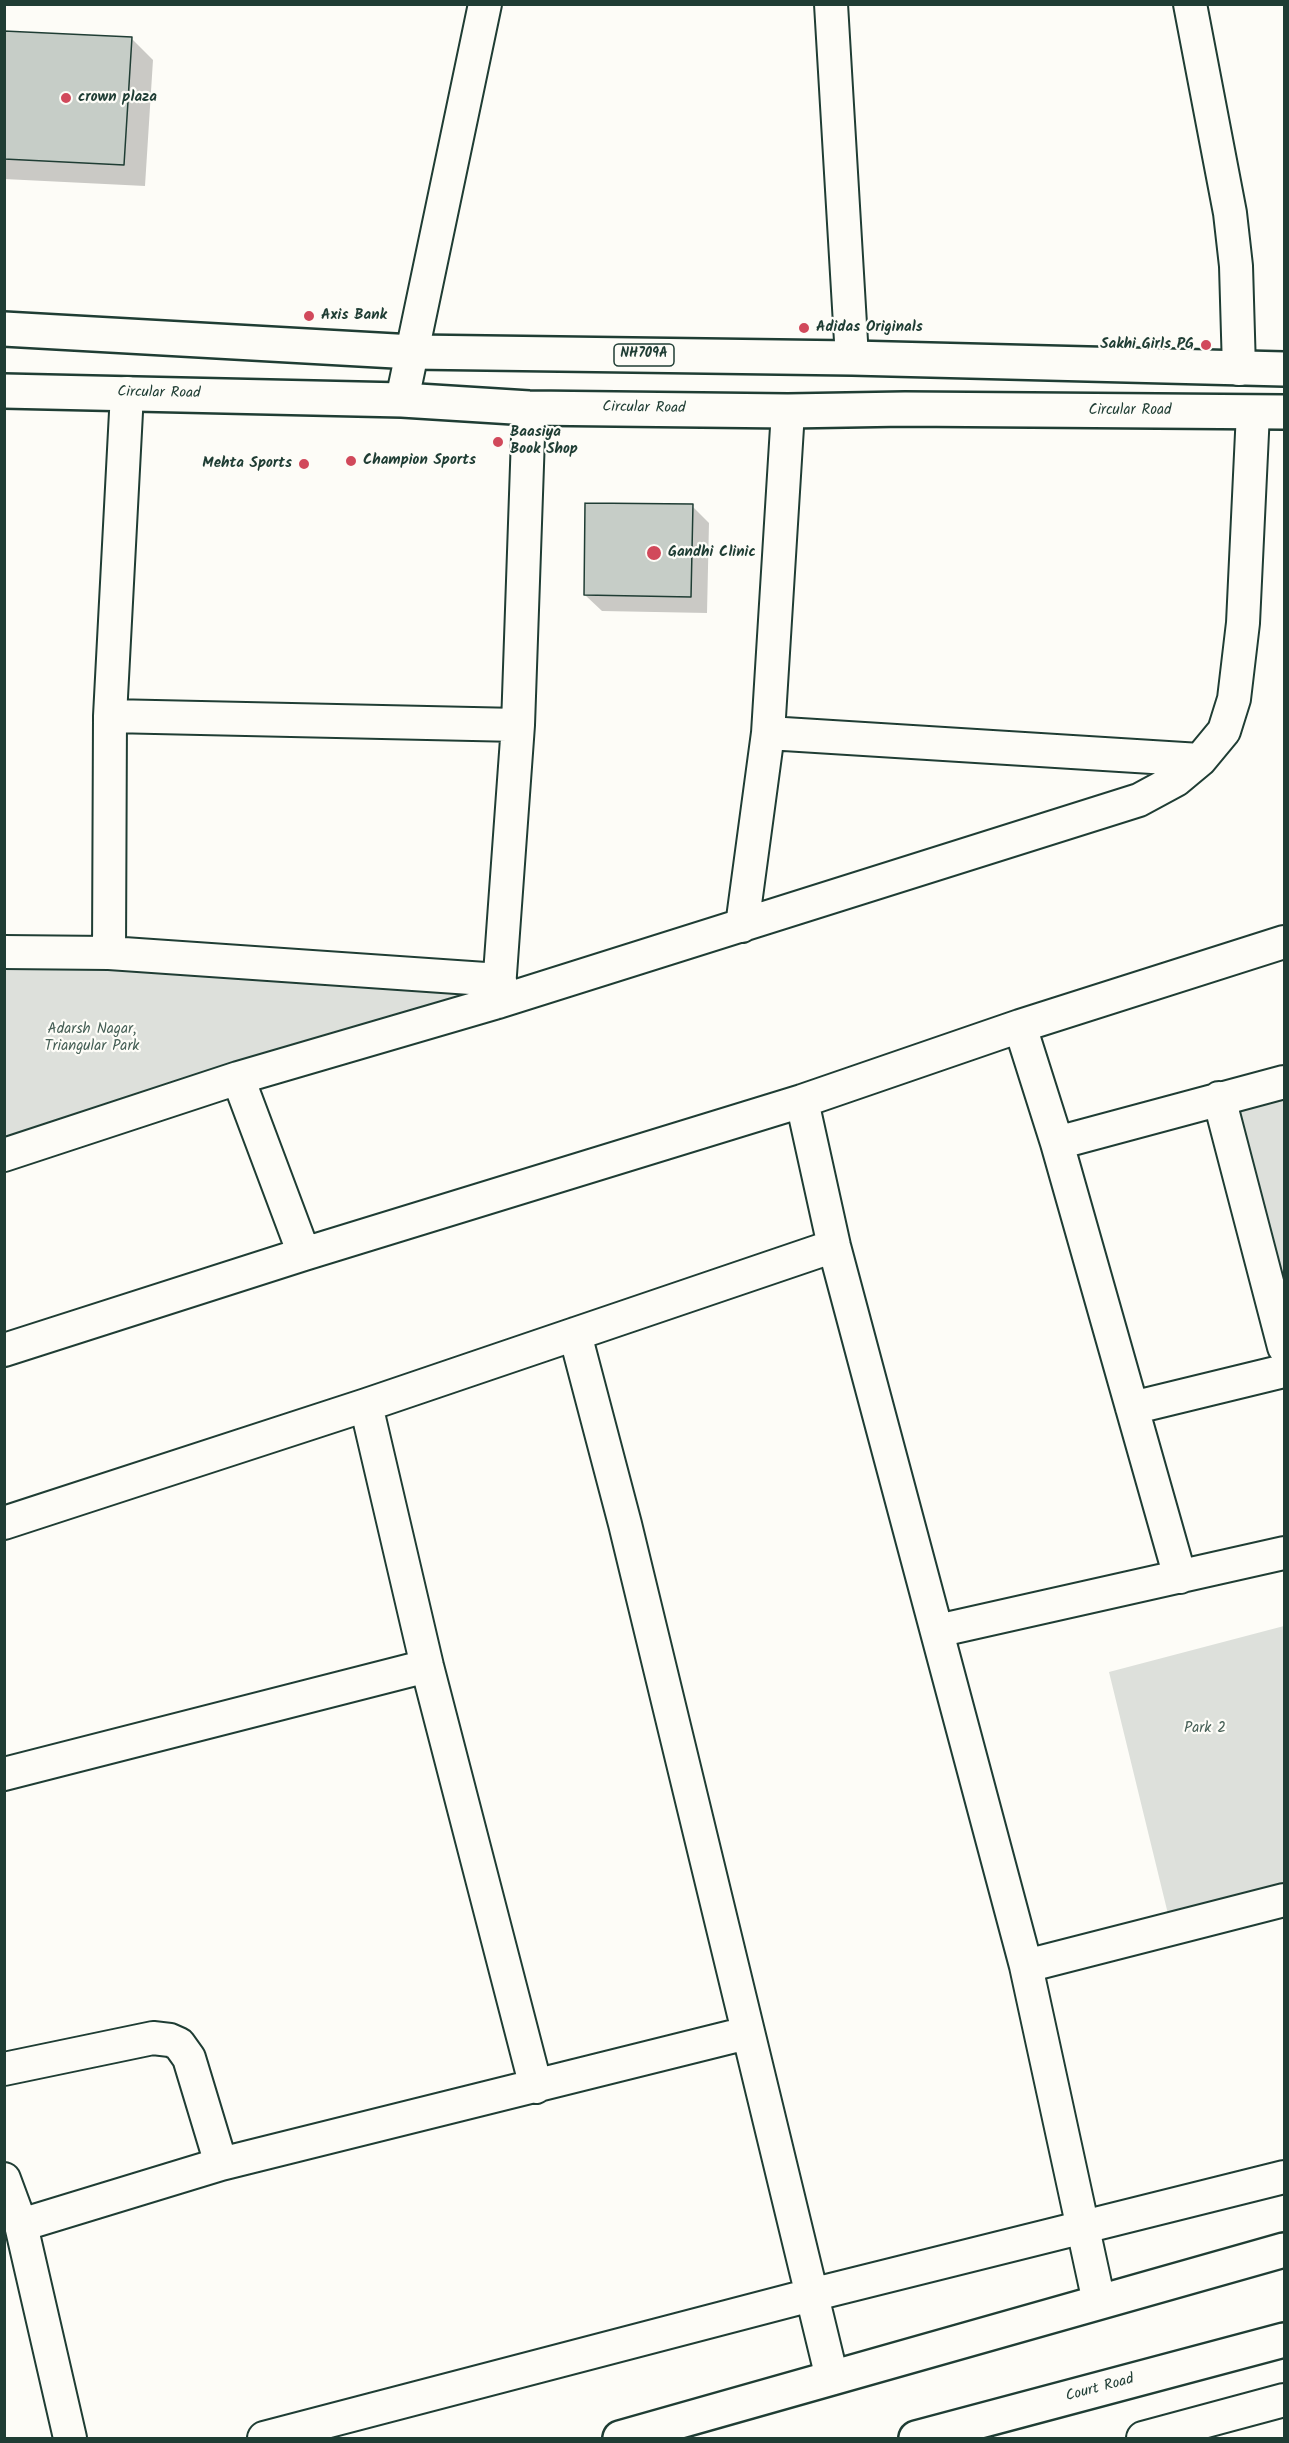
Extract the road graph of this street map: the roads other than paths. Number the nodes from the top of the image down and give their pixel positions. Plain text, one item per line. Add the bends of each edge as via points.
1 (485, 4) edge
2 (831, 4) edge
3 (1190, 4) edge
4 (4, 328) edge
5 (413, 352) junction
6 (852, 358) junction
7 (1239, 369) junction
8 (1284, 369) edge
9 (4, 391) edge
10 (127, 393) junction
11 (402, 400) junction
12 (529, 408) junction
13 (788, 411) junction
14 (1269, 412) edge
15 (110, 716) junction
16 (519, 725) junction
17 (768, 734) junction
18 (1200, 760) junction
19 (742, 926) junction
20 (1284, 942) edge
21 (4, 952) edge
22 (109, 953) junction
23 (499, 991) junction
24 (1020, 1026) junction
25 (238, 1078) junction
26 (1284, 1082) edge
27 (1219, 1098) junction
28 (802, 1101) junction
29 (1057, 1143) junction
30 (4, 1155) edge
31 (834, 1246) junction
32 (304, 1254) junction
33 (575, 1334) junction
34 (1284, 1347) edge
35 (4, 1350) edge
36 (1284, 1371) edge
37 (366, 1405) junction
38 (1132, 1408) junction
39 (4, 1523) edge
40 (1284, 1553) edge
41 (1180, 1577) junction
42 (937, 1632) junction
43 (427, 1666) junction
44 (4, 1774) edge
45 (1284, 1900) edge
46 (1026, 1966) junction
47 (747, 2033) junction
48 (4, 2069) edge
49 (536, 2087) junction
50 (221, 2164) junction
51 (1284, 2177) edge
52 (4, 2178) edge
53 (21, 2225) junction
54 (1083, 2228) junction
55 (1284, 2250) edge
56 (811, 2295) junction
57 (1099, 2302) junction
58 (1284, 2340) edge
59 (832, 2378) junction
60 (1284, 2400) edge
61 (1182, 2433) edge
62 (70, 2439) edge
63 (264, 2439) edge
64 (620, 2439) edge
65 (916, 2439) edge
66 (1143, 2439) edge

1 - 5 street
2 - 6 street
3 - 7 street via 1230,213
4 - 5 main road, NH709A
5 - 6 main road, NH709A
5 - 11 street
6 - 7 main road, NH709A
7 - 8 main road, NH709A
9 - 10 main road, Circular Road
10 - 11 main road, Circular Road
10 - 15 street
11 - 12 main road, Circular Road
12 - 13 main road, Circular Road
12 - 16 street
13 - 14 main road, Circular Road
13 - 17 street
14 - 18 street via 1234,699 1224,731
15 - 16 street
15 - 22 street
16 - 23 street
17 - 18 street
17 - 19 street
18 - 19 street via 1176,780 1139,800
19 - 23 street
20 - 24 street
21 - 22 street
22 - 23 street
23 - 25 street
24 - 28 street
24 - 29 street
25 - 30 street
25 - 32 street
26 - 27 street
27 - 29 street
27 - 34 street
28 - 31 street
28 - 32 street
29 - 38 street
31 - 33 street
31 - 42 street
32 - 35 street
33 - 37 street
33 - 47 street via 625,1524
36 - 38 street
37 - 39 street
37 - 43 street
38 - 41 street
40 - 41 street
41 - 42 street
42 - 46 street
43 - 44 street
43 - 49 street
45 - 46 street
46 - 54 street
47 - 49 street
47 - 56 street
48 - 50 street via 153,2038 170,2040 179,2044 189,2058
49 - 50 street
50 - 53 street
51 - 54 street
52 - 53 street
53 - 62 street
54 - 56 street
54 - 57 street
55 - 57 main road
56 - 59 street
56 - 63 street
57 - 59 main road
58 - 65 main road, Court Road
59 - 64 main road
60 - 61 street
61 - 66 street

